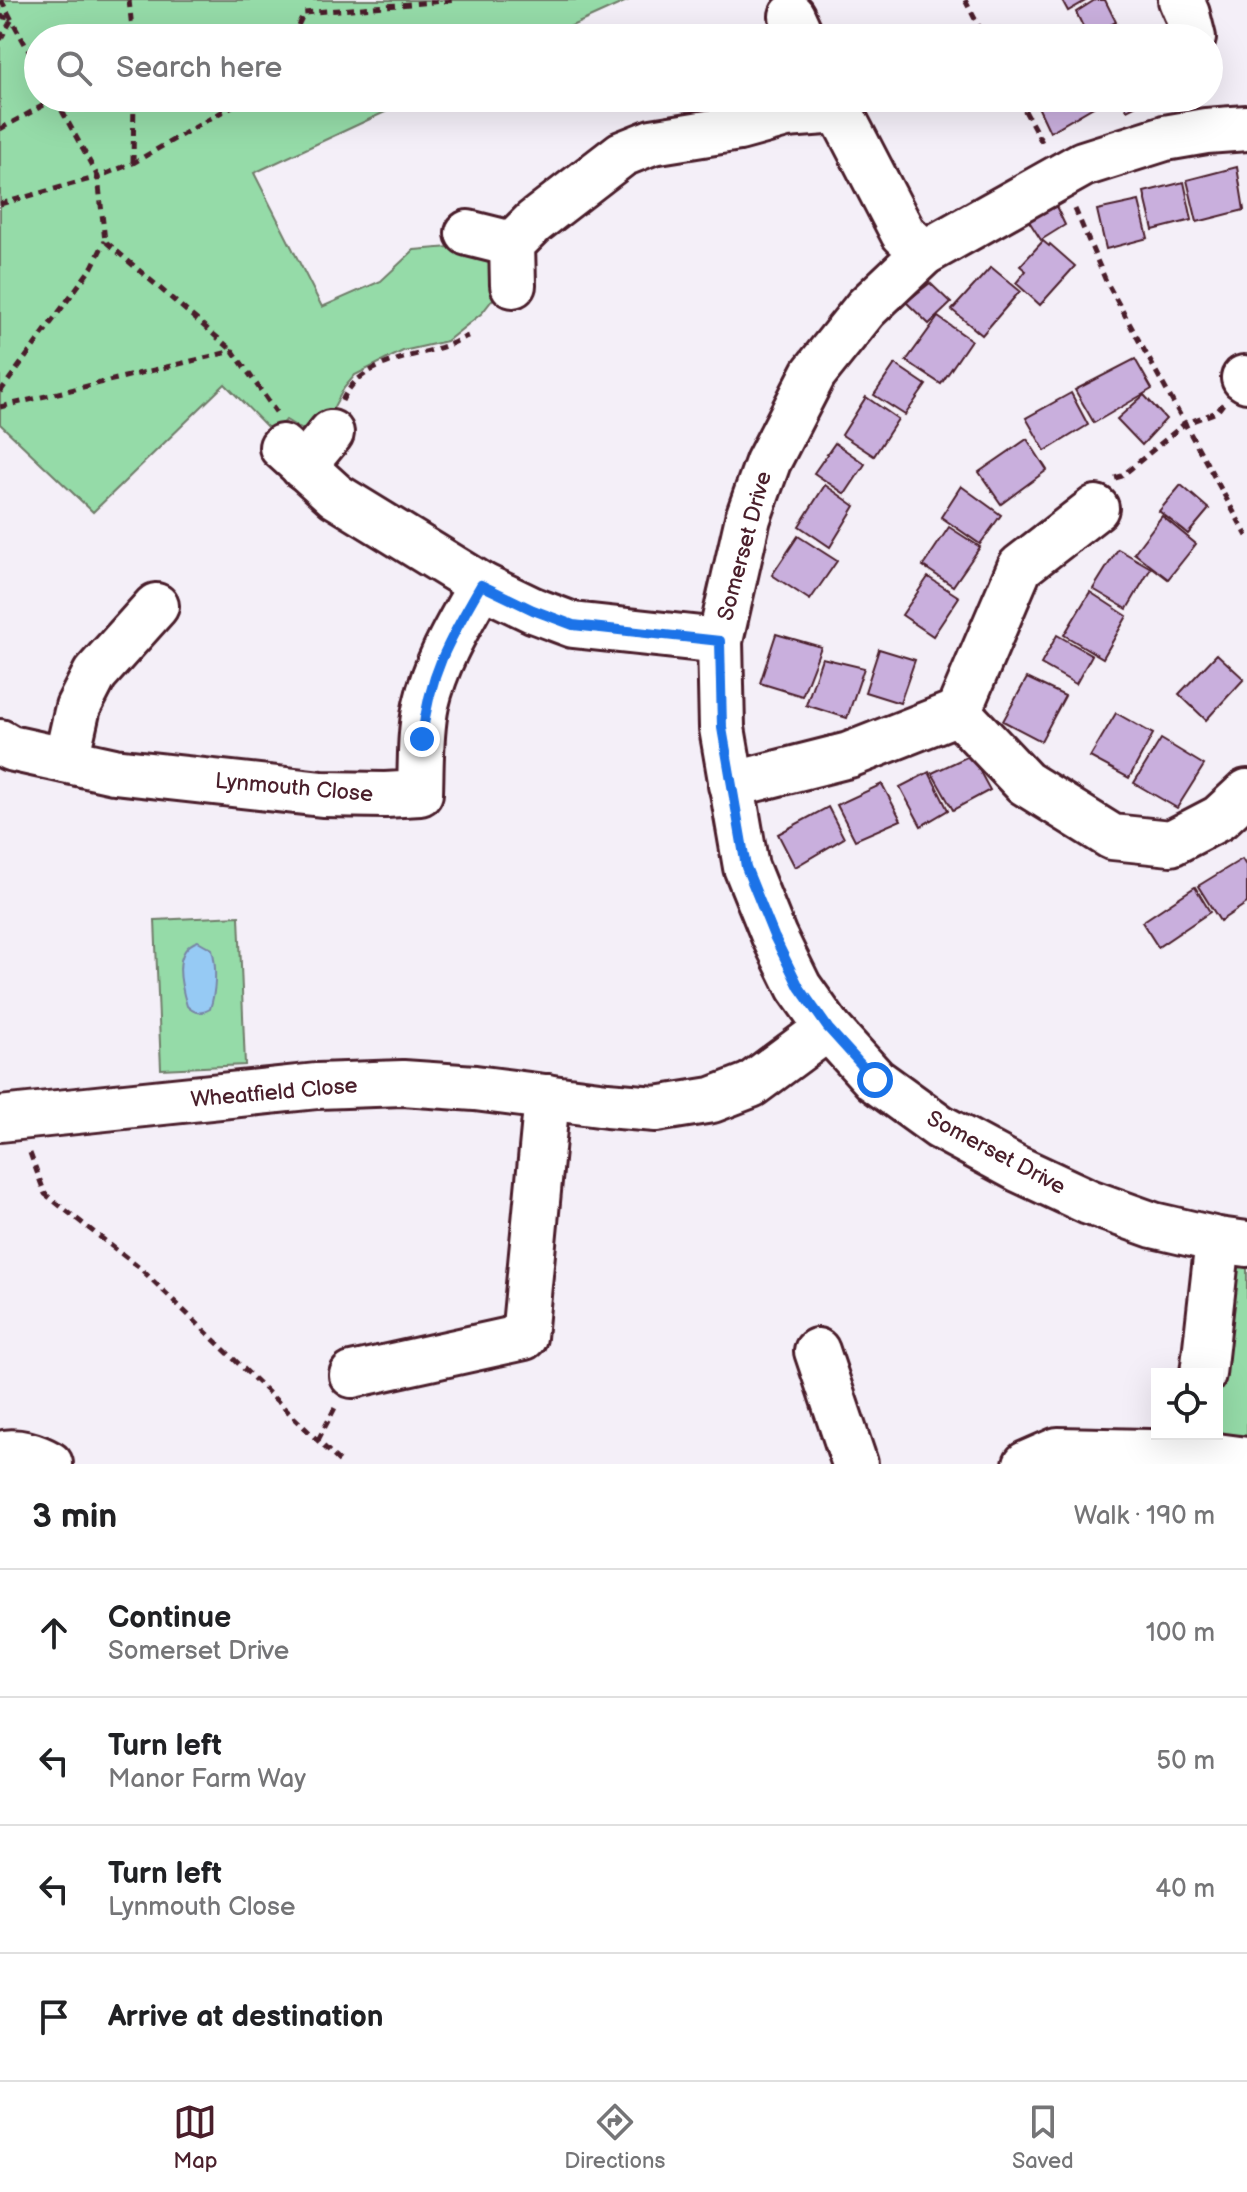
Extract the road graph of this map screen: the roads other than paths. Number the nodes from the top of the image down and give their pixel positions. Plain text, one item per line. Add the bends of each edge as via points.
1 (1181, 0) edge
2 (1189, 24) edge
3 (800, 112) edge
4 (840, 112) edge
5 (1219, 119) edge
6 (468, 233) dead end
7 (924, 253) junction
8 (331, 433) road end
9 (1096, 508) road end
10 (481, 585) junction
11 (156, 606) dead end
12 (720, 641) junction
13 (958, 712) junction
14 (0, 742) edge
15 (66, 760) junction
16 (731, 785) junction
17 (1247, 792) edge
18 (828, 1028) junction
19 (547, 1097) junction
20 (0, 1119) edge
21 (1232, 1242) edge
22 (817, 1351) dead end
23 (1204, 1368) edge
24 (352, 1375) dead end
25 (1195, 1443) edge
26 (0, 1454) edge
27 (1247, 1460) edge
28 (50, 1464) edge
29 (855, 1464) edge
30 (1026, 1464) edge

1 - 2 street
3 - 6 street via 652,142 622,154 534,222 512,265
4 - 7 street via 903,233
5 - 7 street, Somerset Drive via 1083,164
7 - 12 street, Somerset Drive via 866,308 814,373 768,462 748,518
8 - 10 street via 292,457 336,496
9 - 13 street via 1020,567
10 - 12 street via 573,625
10 - 15 street, Lynmouth Close via 435,673 424,717 420,793 322,794 114,771
11 - 15 street via 95,674 78,707
12 - 16 street, Somerset Drive via 722,728
13 - 16 street via 849,755
13 - 17 street via 1025,783 1112,837 1171,843 1219,818
14 - 15 street, Lynmouth Close
16 - 18 street, Somerset Drive via 746,867 799,987
18 - 19 street, Wheatfield Close via 751,1085 712,1100 656,1109
18 - 21 street, Somerset Drive via 875,1080 940,1127 1018,1169 1153,1225
19 - 20 street, Wheatfield Close via 403,1083 317,1086
19 - 24 street via 524,1337
21 - 23 street
22 - 29 street
25 - 27 street
25 - 30 street via 1058,1450
26 - 28 street via 28,1454

